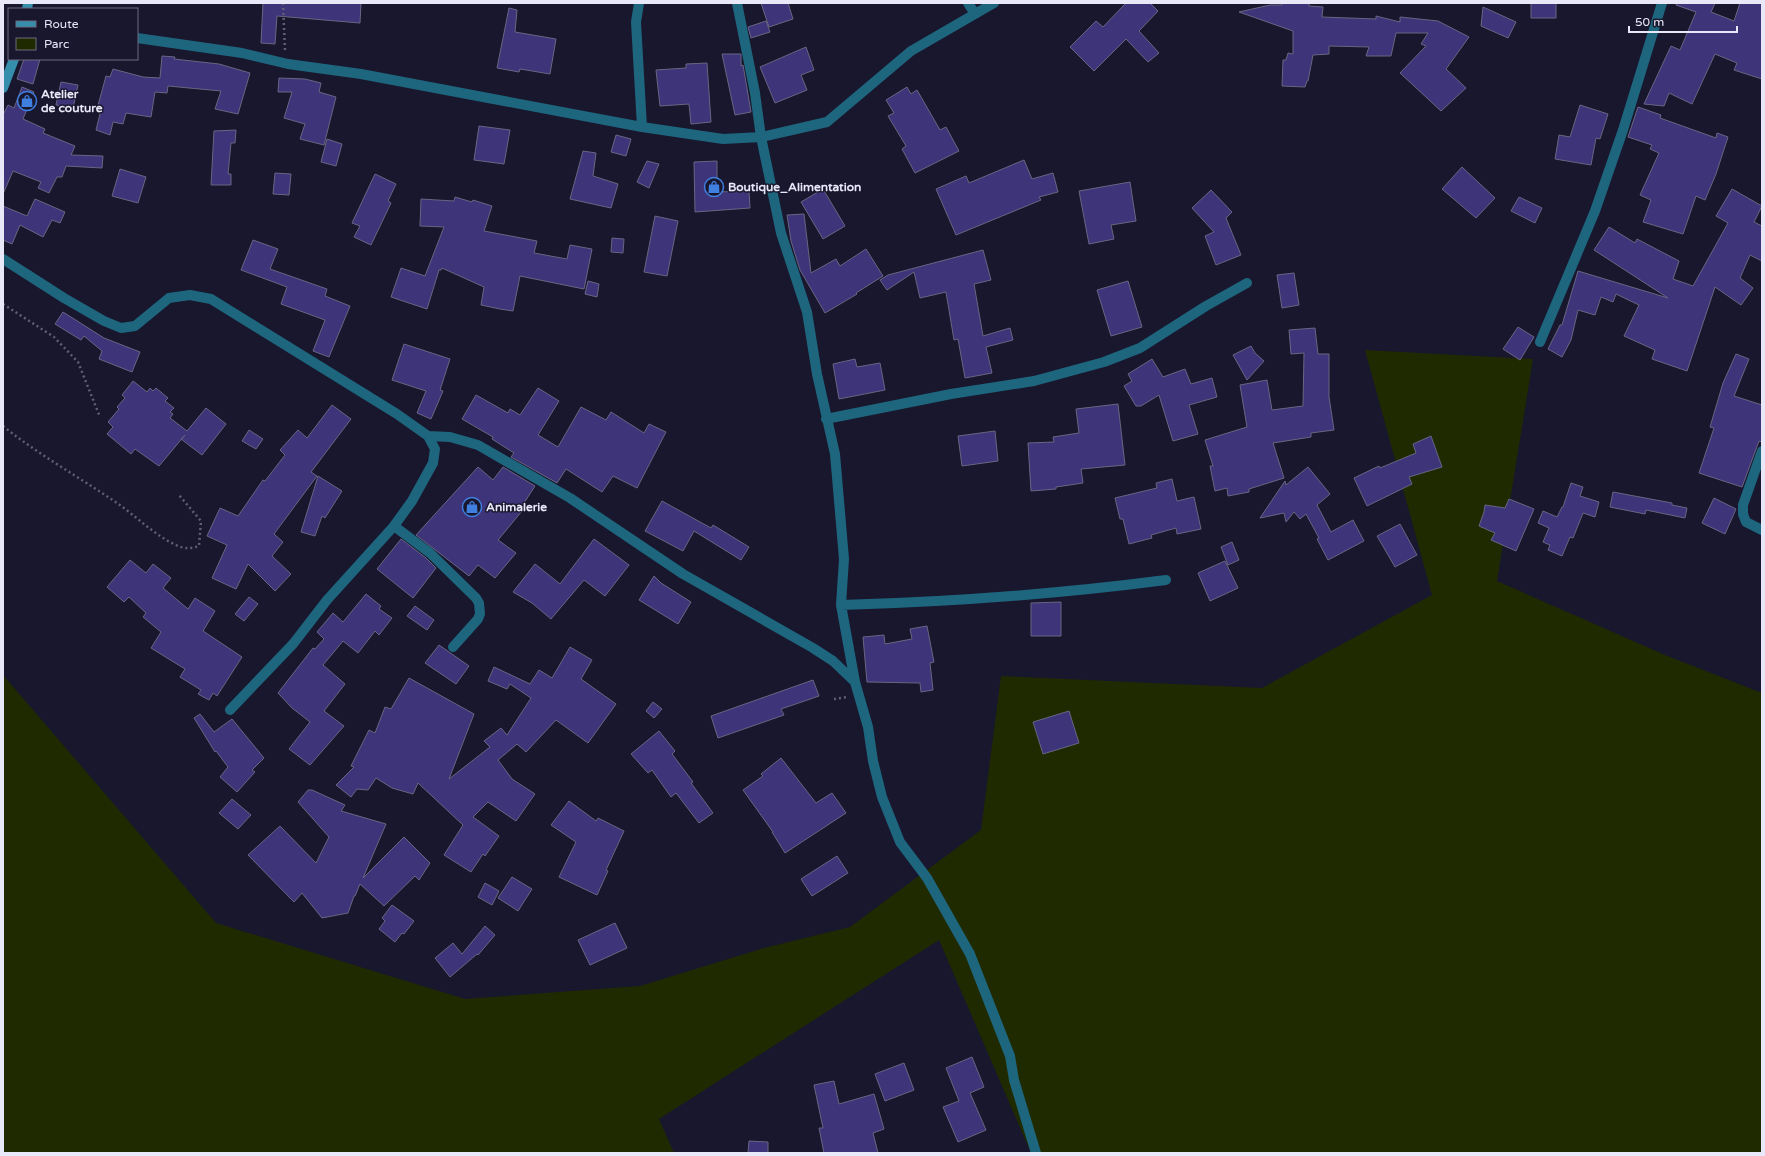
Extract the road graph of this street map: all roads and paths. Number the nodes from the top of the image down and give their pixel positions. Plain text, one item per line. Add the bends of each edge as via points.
1 (283, 3) edge
2 (639, 3) edge
3 (738, 3) edge
4 (968, 3) edge
5 (994, 3) edge
6 (1662, 3) edge
7 (975, 14) junction
8 (138, 38) edge
9 (14, 60) edge
10 (288, 64) junction
11 (3, 88) edge
12 (642, 127) junction
13 (761, 137) junction
14 (3, 259) edge
15 (1247, 283) dead end
16 (3, 304) edge
17 (1540, 342) dead end
18 (100, 417) dead end
19 (826, 418) junction
20 (3, 426) edge
21 (428, 436) junction
22 (1762, 451) edge
23 (179, 495) dead end
24 (394, 526) junction
25 (1762, 530) edge
26 (1166, 580) dead end
27 (841, 605) junction
28 (453, 647) dead end
29 (854, 682) junction
30 (230, 710) dead end
31 (1036, 1153) edge

1 - 10 path via 285,53
2 - 12 street via 636,22
3 - 13 street
4 - 7 street
5 - 7 street
6 - 17 street via 1596,211
7 - 13 street via 911,51 827,122
8 - 10 street via 242,53
9 - 11 main road
10 - 12 street
12 - 13 street via 723,138
13 - 19 street via 781,233 807,312
14 - 21 street via 71,302 122,328 135,326 169,298 190,295 211,299 397,414
15 - 19 street via 1140,348 1104,362 1034,381
16 - 18 path via 54,337 78,362
19 - 27 street via 835,454 844,559
20 - 23 path via 45,458 127,510 163,538 177,546 191,549 199,546 201,521
21 - 24 street via 435,448 433,463 412,501
21 - 29 street via 450,437 478,445 526,472 570,498 683,574 813,648 833,661
22 - 25 street via 1743,505 1746,522
24 - 28 street via 430,553 479,602 478,619
24 - 30 street via 327,600 293,644
26 - 27 street via 917,603
27 - 29 street
29 - 31 street via 868,727 882,797 900,842 926,878 970,954 1010,1056 1014,1080

